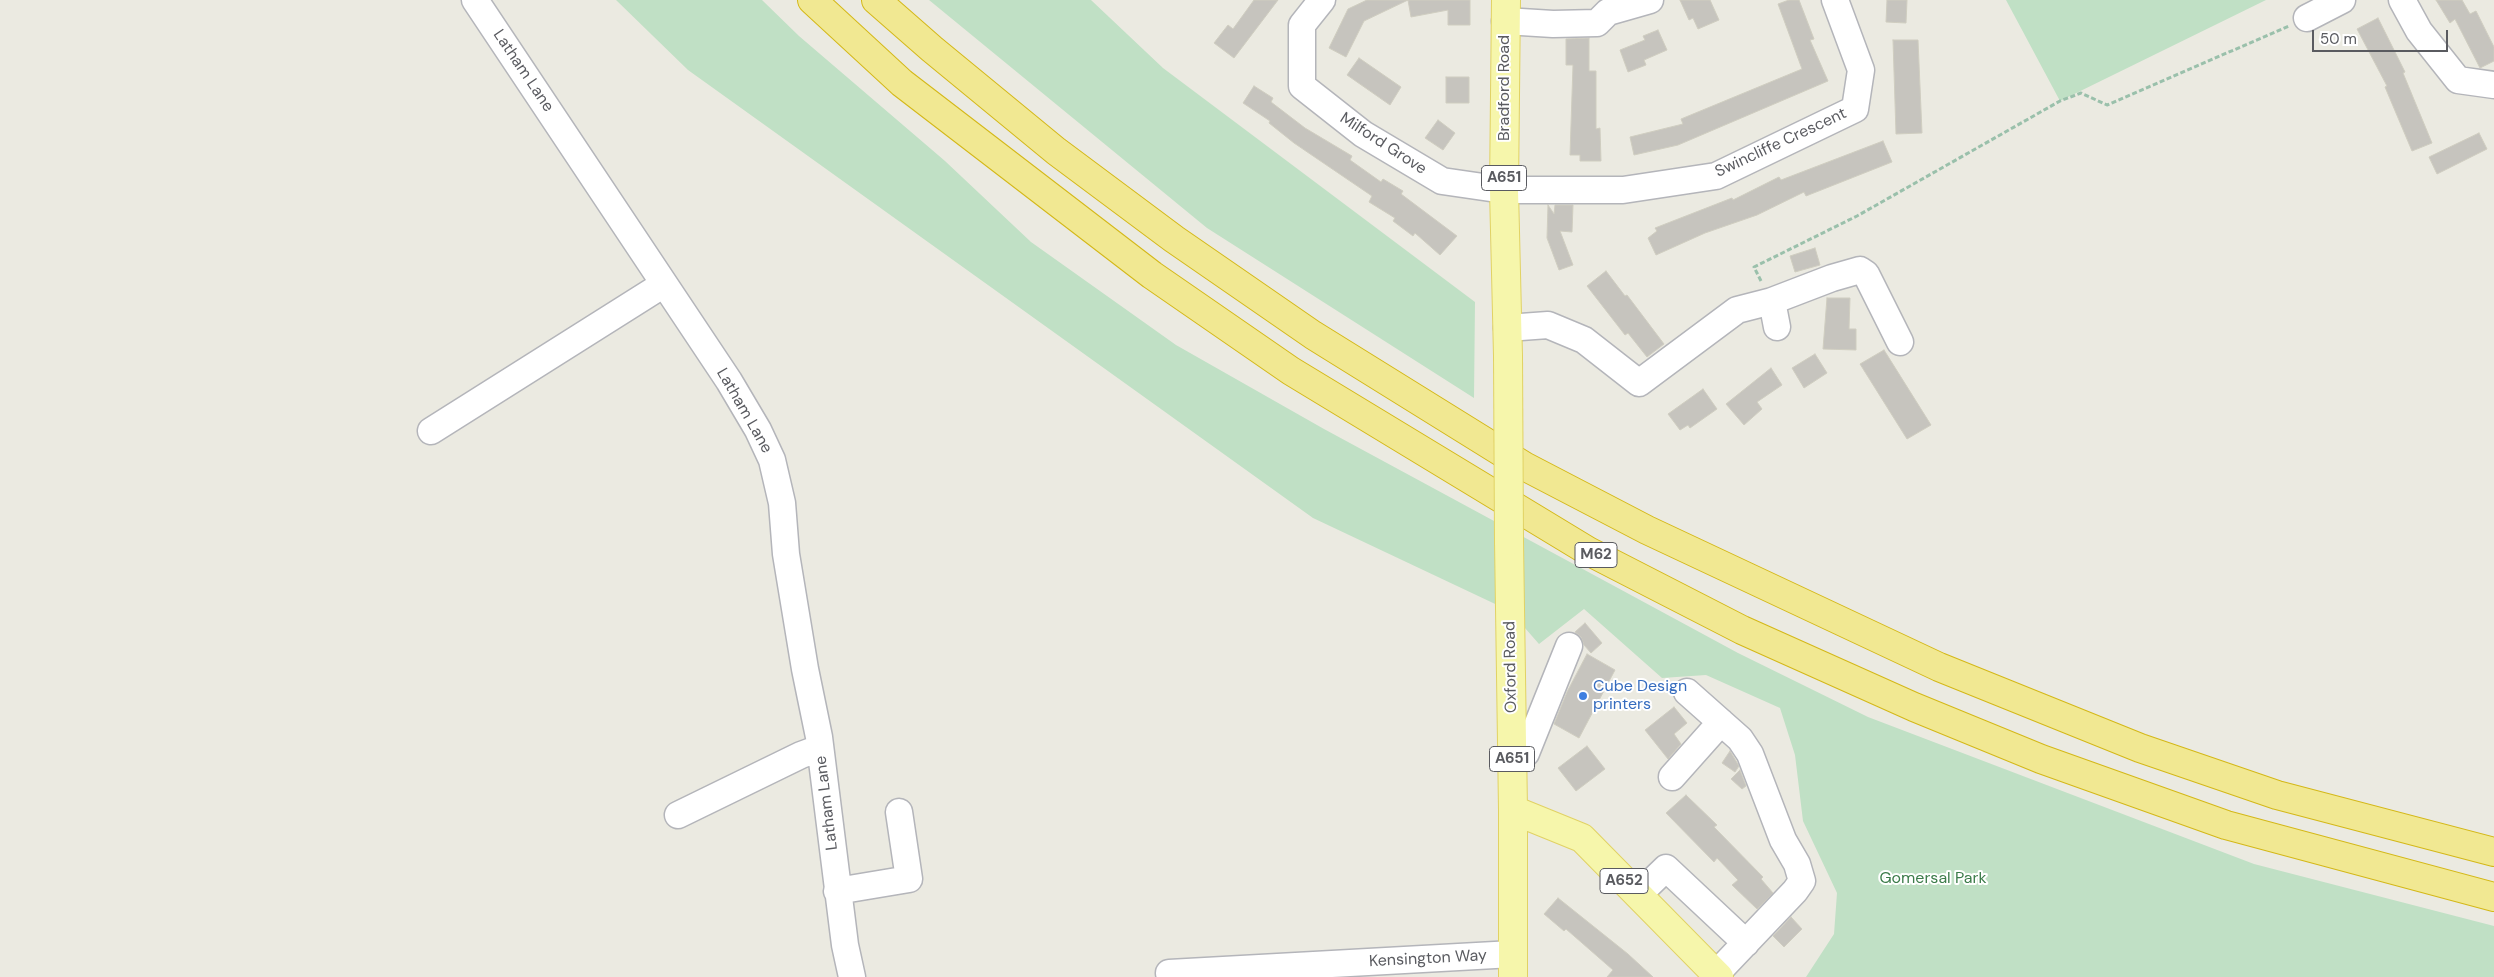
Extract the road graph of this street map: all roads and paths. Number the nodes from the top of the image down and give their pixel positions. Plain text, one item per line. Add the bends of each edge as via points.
1 (475, 0) edge
2 (812, 0) edge
3 (876, 0) edge
4 (1322, 0) edge
5 (1650, 0) edge
6 (1835, 0) edge
7 (2342, 0) edge
8 (2402, 0) edge
9 (1506, 11) edge
10 (2307, 18) joint
11 (2494, 85) edge
12 (1504, 190) junction
13 (664, 284) junction
14 (1772, 301) junction
15 (1777, 327) dead end
16 (1507, 328) junction
17 (1900, 342) dead end
18 (1508, 356) joint
19 (431, 431) dead end
20 (1569, 646) dead end
21 (1687, 692) dead end
22 (1721, 722) junction
23 (820, 748) junction
24 (1512, 759) junction
25 (1672, 777) dead end
26 (1513, 810) junction
27 (899, 812) dead end
28 (678, 815) dead end
29 (2494, 852) edge
30 (837, 891) junction
31 (1638, 895) junction
32 (2494, 897) edge
33 (1746, 943) junction
34 (1513, 966) edge
35 (1283, 972) edge
36 (1182, 974) edge
37 (1718, 976) edge
38 (852, 977) edge

1 - 13 street, Latham Lane
2 - 32 highway, M62 via 902,83 1152,274 1291,371 1588,551 1742,630 1914,707 2041,759 2226,825
3 - 29 highway via 1056,150 1174,238 1313,335 1524,466 1647,530 1939,667 2131,744 2277,795
4 - 12 street, Milford Grove via 1302,25 1302,86 1363,134 1442,181
5 - 9 street via 1608,12 1597,23 1553,24
6 - 12 street, Swincliffe Crescent via 1861,70 1855,109 1716,176 1623,190
7 - 10 street
8 - 11 street via 2419,31 2458,80
9 - 12 main road, Bradford Road / A651
10 - 14 path via 2106,106 2081,93 2060,101 1857,216 1754,268
12 - 16 main road, Bradford Road / A651
13 - 19 street
13 - 23 street, Latham Lane via 753,422 772,460 782,503 786,554
14 - 15 street
14 - 16 street via 1737,310 1640,383 1584,340 1548,325
14 - 17 street via 1860,270 1866,274
16 - 18 main road, Bradford Road / A651
18 - 24 main road, Oxford Road / A651, bridge
20 - 24 street via 1526,753
21 - 22 street
22 - 25 street
22 - 33 street via 1740,739 1750,754 1802,881
23 - 28 street
23 - 30 street, Latham Lane
24 - 26 main road, Oxford Road / A651
26 - 31 main road, A652 via 1582,838
26 - 34 main road, Oxford Road / A651
27 - 30 street via 909,879
30 - 38 street, Latham Lane
31 - 33 street via 1666,868
31 - 37 main road, A652
33 - 37 street
34 - 35 street, Kensington Way
35 - 36 street, Kensington Way

